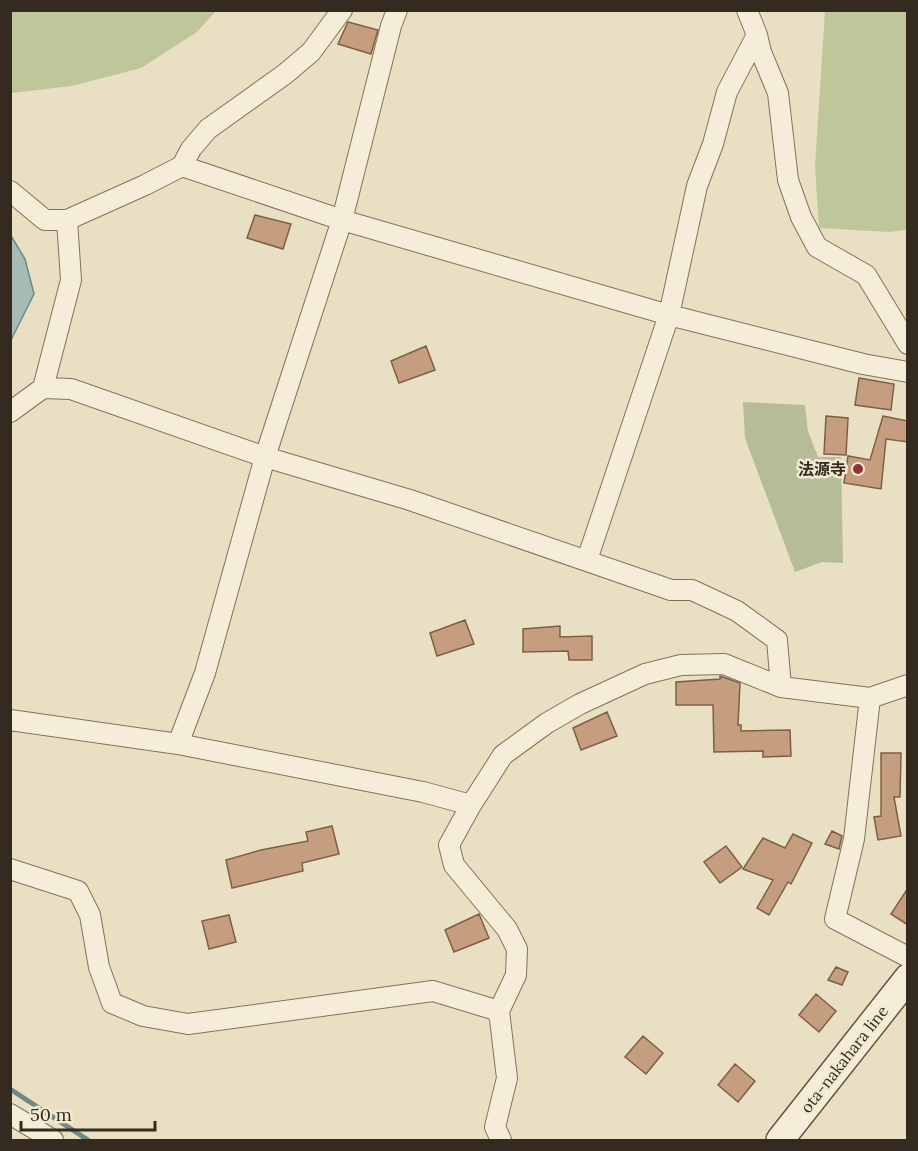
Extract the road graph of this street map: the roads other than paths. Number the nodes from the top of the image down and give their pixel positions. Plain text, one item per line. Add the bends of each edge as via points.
1 (342, 10) edge
2 (397, 10) edge
3 (747, 10) edge
4 (757, 34) junction
5 (182, 166) junction
6 (10, 192) edge
7 (67, 220) junction
8 (342, 220) junction
9 (669, 315) junction
10 (908, 344) edge
11 (908, 372) edge
12 (43, 388) junction
13 (10, 412) edge
14 (265, 458) junction
15 (587, 560) junction
16 (908, 685) edge
17 (781, 687) junction
18 (870, 698) junction
19 (10, 720) edge
20 (178, 744) junction
21 (471, 805) junction
22 (10, 869) edge
23 (908, 957) edge
24 (908, 978) edge
25 (499, 1011) junction
26 (10, 1114) edge
27 (52, 1140) edge
28 (501, 1140) edge
29 (780, 1140) edge

1 - 5 street via 311,52 208,129
2 - 8 street
3 - 4 street
4 - 9 street via 727,92 697,186
4 - 10 street via 778,93 788,180 801,217 817,247 866,275
5 - 7 street
5 - 8 street
6 - 7 street via 45,220
7 - 12 street via 71,280
8 - 9 street
8 - 14 street
9 - 11 street
9 - 15 street
12 - 13 street
12 - 14 street via 71,388
14 - 15 street via 410,500
14 - 20 street via 205,673
15 - 17 street via 671,590 692,590 737,611 777,640
16 - 18 street
17 - 18 street
17 - 21 street via 724,664 681,665 645,674 580,704 503,755
18 - 23 street via 854,839 835,919
19 - 20 street
20 - 21 street
21 - 25 street via 449,845 454,865 507,929 517,949 516,975
22 - 25 street via 78,891 90,915 99,967 112,1003 143,1016 188,1024 433,991
24 - 29 main road, ota-nakahara line
25 - 28 street via 507,1078 495,1127
26 - 27 street

